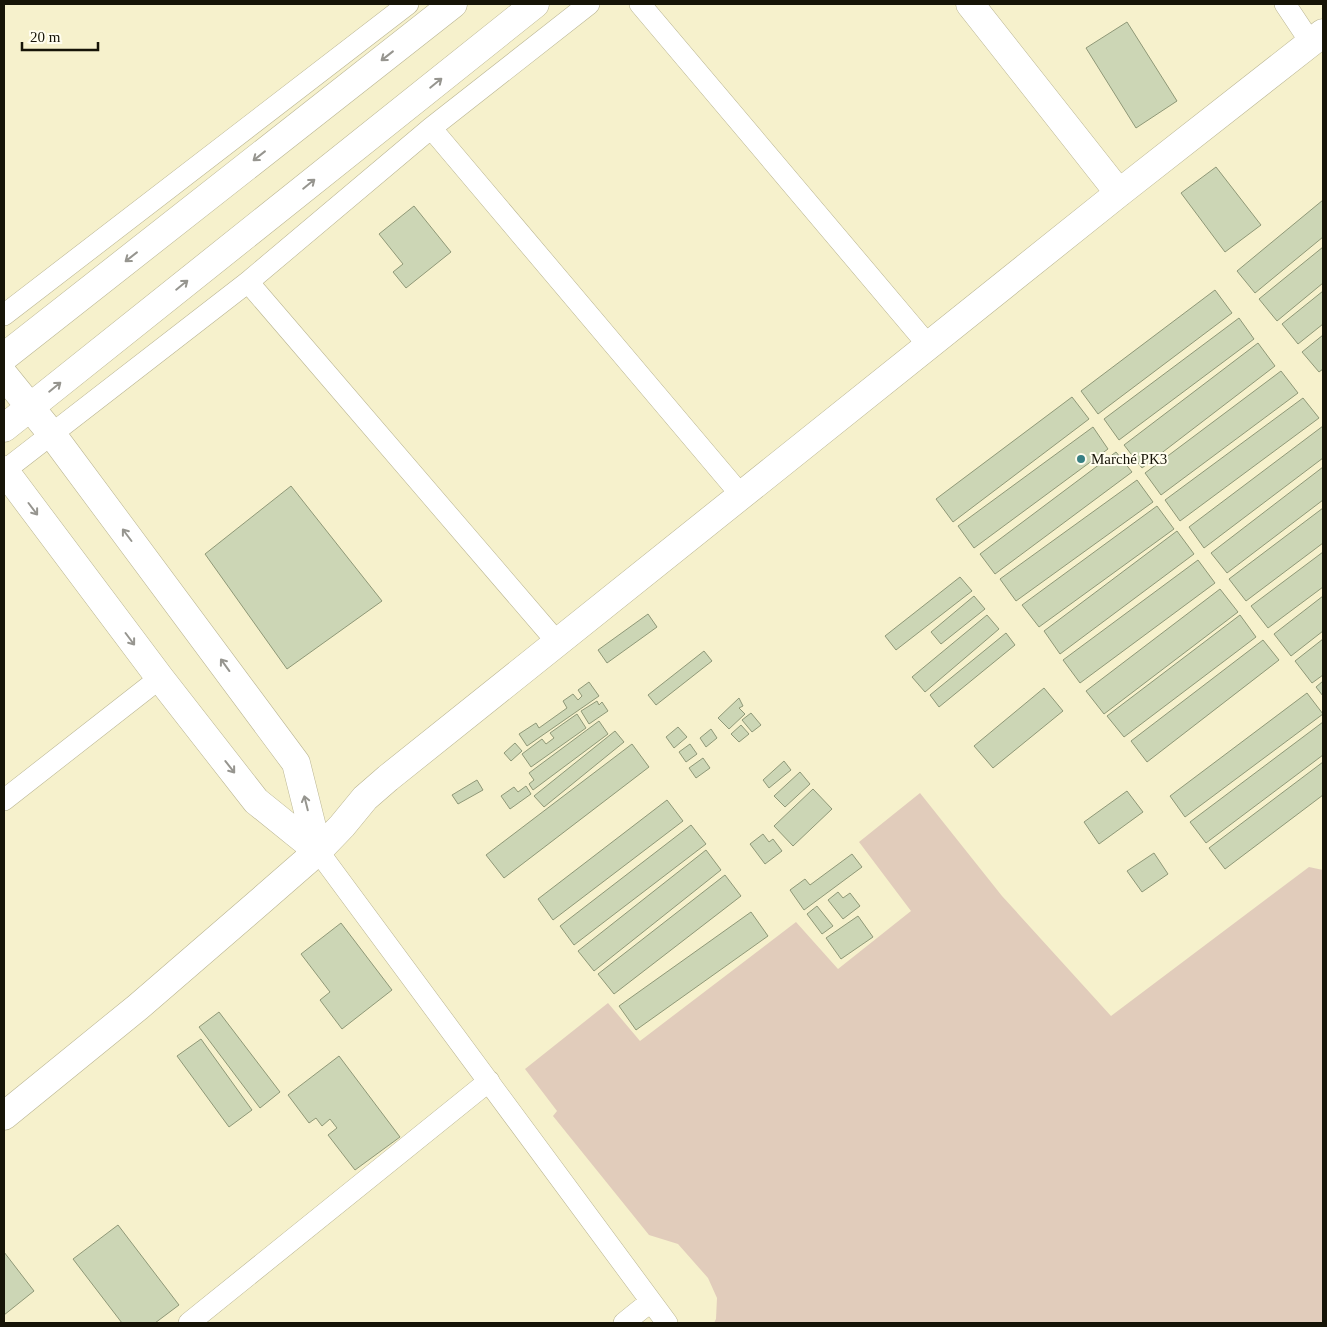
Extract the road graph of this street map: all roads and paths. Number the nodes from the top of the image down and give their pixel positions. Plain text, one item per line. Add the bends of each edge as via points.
1 (408, 4) edge
2 (452, 4) edge
3 (535, 4) edge
4 (589, 4) edge
5 (640, 4) edge
6 (970, 4) edge
7 (1285, 4) edge
8 (1317, 38) edge
9 (431, 128) junction
10 (1118, 193) junction
11 (248, 282) junction
12 (4, 315) edge
13 (928, 346) junction
14 (4, 357) edge
15 (4, 374) edge
16 (30, 408) junction
17 (4, 428) edge
18 (50, 433) junction
19 (4, 470) edge
20 (740, 495) junction
21 (557, 642) junction
22 (160, 678) junction
23 (4, 800) edge
24 (318, 851) junction
25 (489, 1081) junction
26 (4, 1116) edge
27 (650, 1302) junction
28 (189, 1323) edge
29 (624, 1323) edge
30 (668, 1323) edge

1 - 12 street
2 -> 14 street
16 -> 3 street
4 - 9 street
5 - 13 street
6 - 10 street
7 - 8 street
8 - 10 street
9 - 11 street
9 - 20 street
10 - 13 street
11 - 18 street
11 - 21 street
13 - 20 street
15 - 16 street
16 - 17 street
16 - 18 street
18 - 19 street
24 -> 18 street via 296,763
19 -> 22 street
20 - 21 street
21 - 24 street via 388,778
22 - 23 street
22 -> 24 street via 256,801
24 - 25 street
24 - 26 street via 138,1007
25 - 27 street
25 - 28 street
27 - 29 street
27 - 30 street

